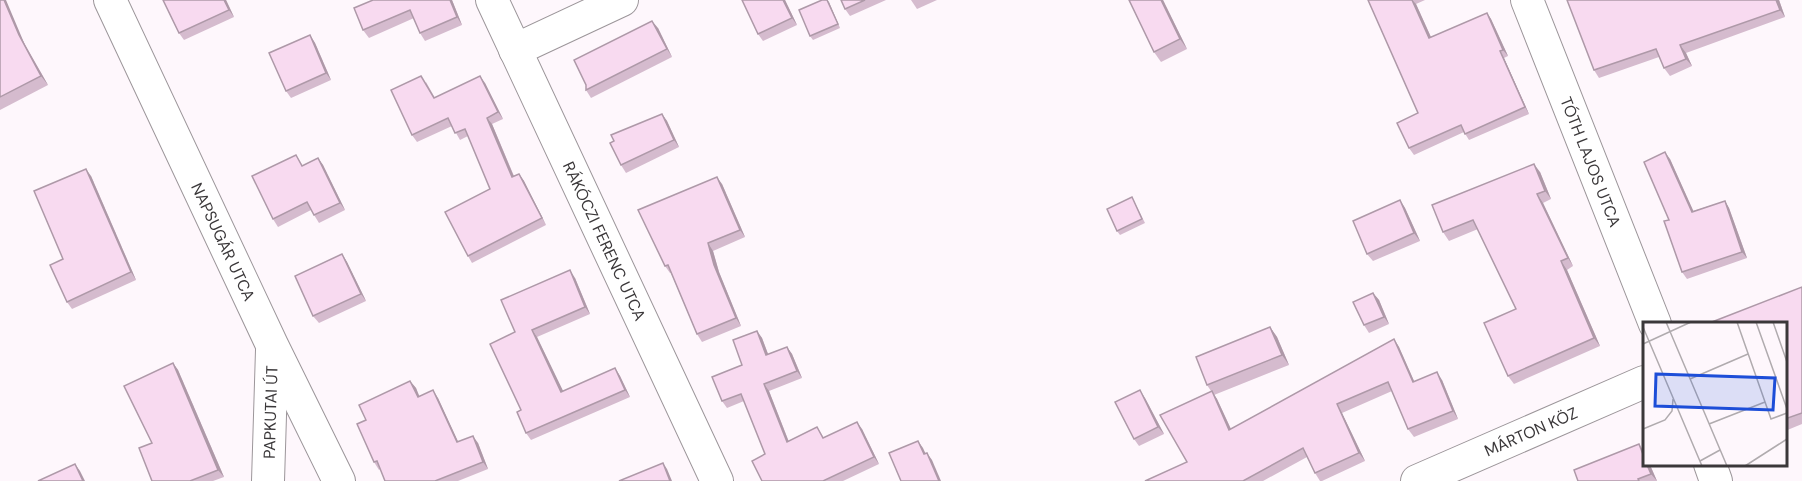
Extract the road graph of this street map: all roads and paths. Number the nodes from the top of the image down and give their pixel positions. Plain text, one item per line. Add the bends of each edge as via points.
1 (111, 0) edge
2 (492, 0) edge
3 (622, 0) edge
4 (1527, 0) edge
5 (515, 50) junction
6 (1653, 322) edge
7 (272, 345) junction
8 (1643, 382) edge
9 (1710, 466) edge
10 (268, 481) edge
11 (339, 481) edge
12 (717, 481) edge
13 (1417, 481) edge
14 (1716, 481) edge

1 - 7 street, NAPSUGÁR UTCA
2 - 5 street, RÁKÓCZI FERENC UTCA
3 - 5 street
4 - 6 street, TÓTH LAJOS UTCA
5 - 12 street, RÁKÓCZI FERENC UTCA
7 - 10 street, PAPKUTAI ÚT
7 - 11 street, NAPSUGÁR UTCA
8 - 13 street, MÁRTON KÖZ
9 - 14 street

